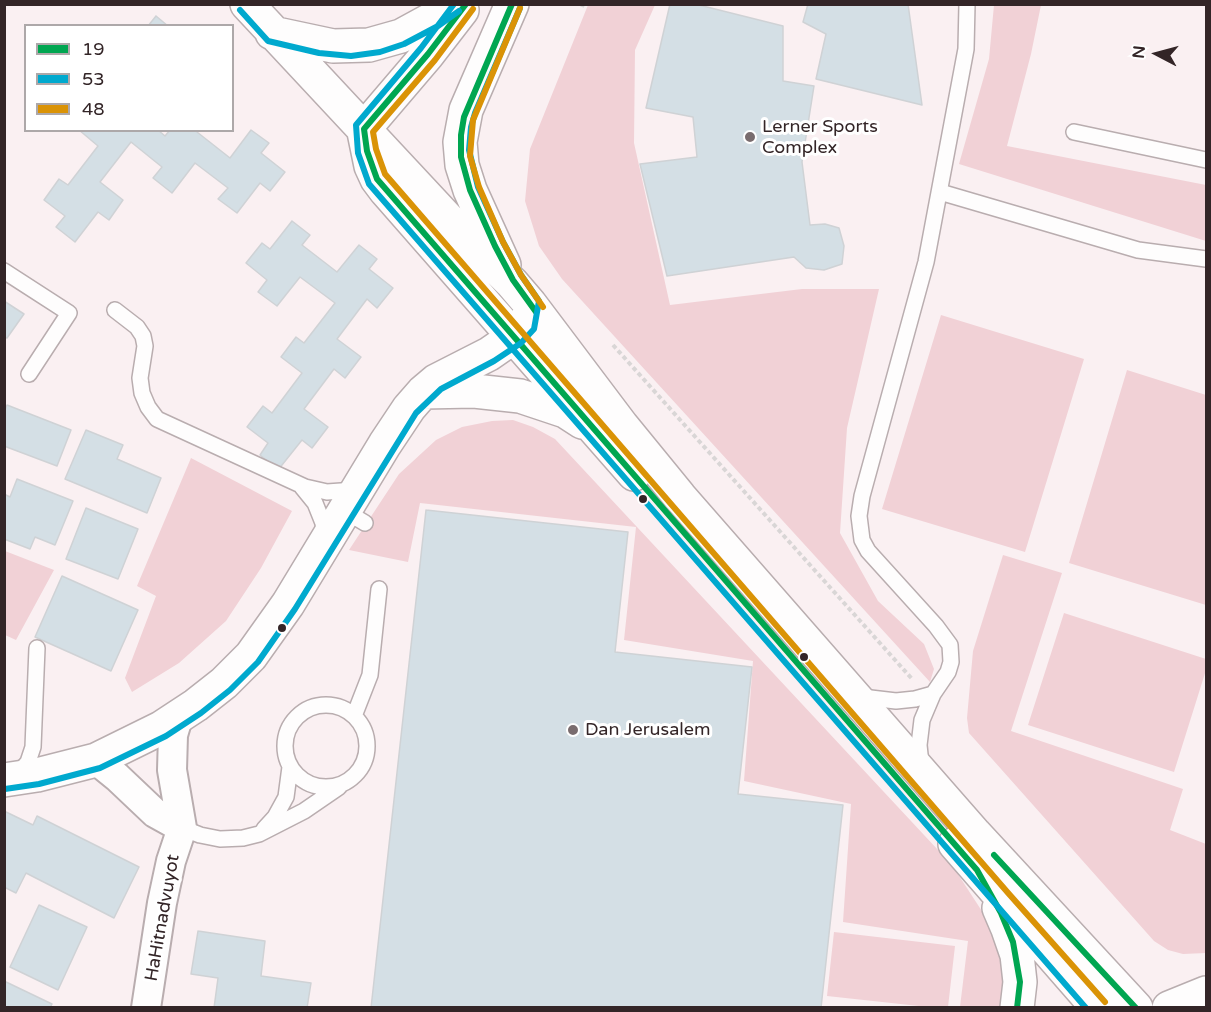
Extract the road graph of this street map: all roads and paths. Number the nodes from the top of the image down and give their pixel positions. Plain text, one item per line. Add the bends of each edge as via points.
1 (247, 4) edge
2 (454, 4) edge
3 (466, 4) edge
4 (512, 4) edge
5 (967, 4) edge
6 (272, 33) junction
7 (364, 129) junction
8 (1074, 132) dead end
9 (1206, 160) edge
10 (940, 192) junction
11 (1206, 259) edge
12 (4, 270) edge
13 (530, 304) junction
14 (115, 310) dead end
15 (515, 336) junction
16 (613, 345) dead end
17 (29, 374) dead end
18 (423, 392) junction
19 (606, 443) junction
20 (300, 485) junction
21 (356, 508) junction
22 (325, 544) junction
23 (379, 589) dead end
24 (37, 648) dead end
25 (926, 691) junction
26 (850, 693) junction
27 (354, 716) junction
28 (178, 718) junction
29 (35, 738) junction
30 (83, 764) junction
31 (290, 767) junction
32 (9, 779) edge
33 (926, 779) junction
34 (344, 783) junction
35 (182, 828) junction
36 (259, 834) junction
37 (977, 870) junction
38 (1206, 993) edge
39 (146, 1008) edge
40 (1017, 1008) edge
41 (1098, 1008) edge
42 (1136, 1008) edge
43 (1168, 1008) edge

1 - 6 street
2 - 6 street via 401,36 369,45 333,46
3 - 7 street
4 - 13 street via 466,110 460,150 470,190 495,246
5 - 10 lane via 966,49
6 - 7 street
7 - 13 street
7 - 15 street via 377,179
8 - 9 lane
10 - 11 lane via 1138,250
10 - 25 lane via 926,262 859,516 862,540 868,551 950,645 948,672
12 - 17 lane via 69,313
13 - 15 street via 526,324
13 - 26 street via 680,497
14 - 20 lane via 143,336 142,393 157,419
15 - 18 street
15 - 19 street
16 - 25 path
18 - 19 street via 492,393 534,400 565,411
18 - 21 street via 395,427
19 - 37 street
20 - 21 lane via 327,492
20 - 22 lane via 321,516
21 - 22 street
22 - 28 street via 251,656 224,683
23 - 27 lane via 370,675
24 - 29 lane
25 - 26 lane via 915,699 896,701
25 - 33 lane via 919,738
26 - 33 street
27 - 31 lane via 337,706 305,709 295,717 284,741
27 - 34 lane via 362,726 367,752 355,775
28 - 30 street
28 - 35 street, HaHitnadvuyot via 172,743 172,770
29 - 30 lane via 48,758 61,765
29 - 32 lane via 28,762
30 - 32 street
30 - 35 street via 112,772 155,813
31 - 34 lane via 302,780 320,787
31 - 36 lane via 286,797
33 - 42 street
34 - 36 lane via 304,811
35 - 36 lane via 220,838
35 - 39 street, HaHitnadvuyot via 162,903
37 - 40 street via 1013,942 1020,982
37 - 41 street
38 - 43 street

